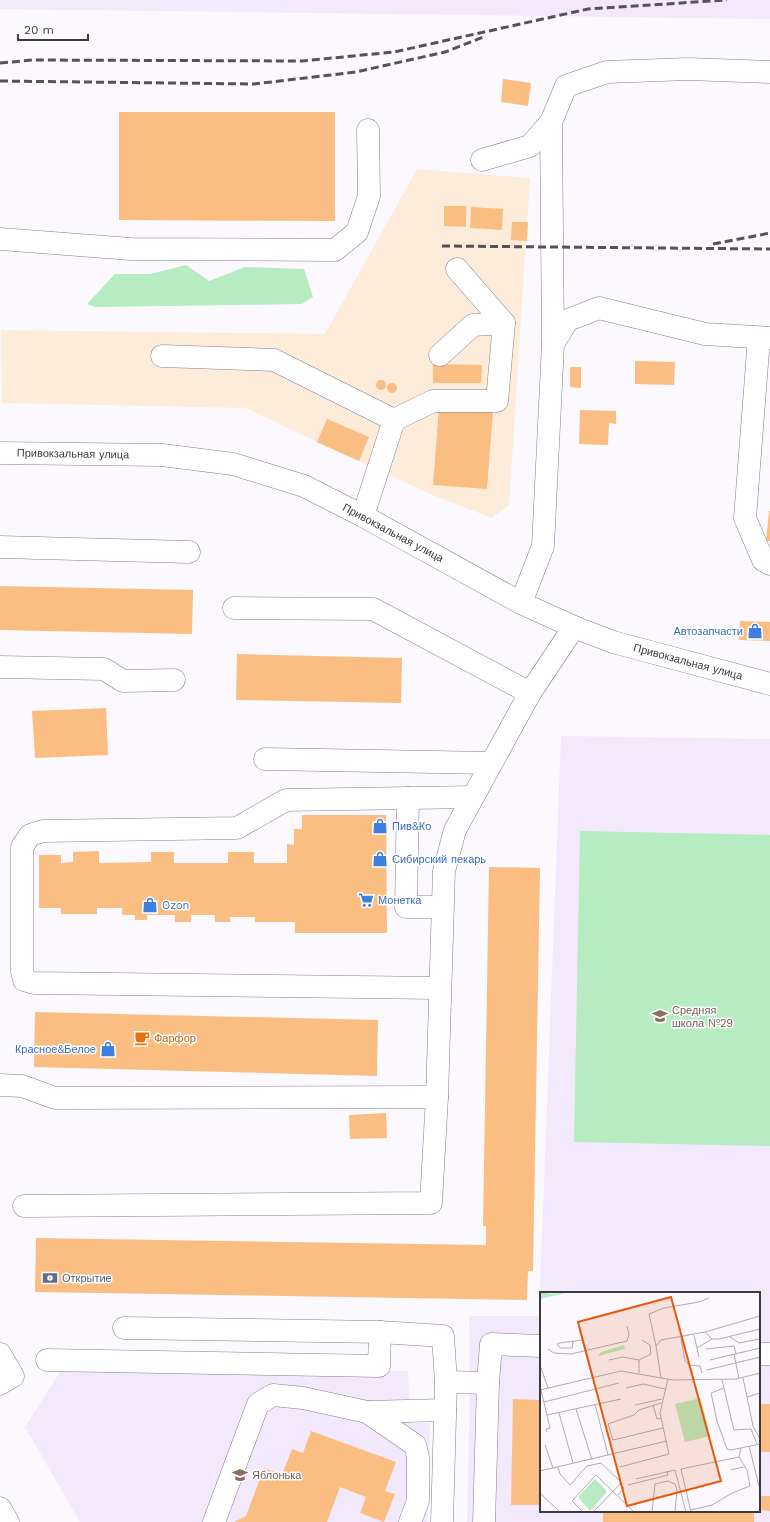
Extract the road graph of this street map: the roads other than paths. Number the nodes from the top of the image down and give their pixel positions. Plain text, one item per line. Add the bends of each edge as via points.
1 (770, 72) edge
2 (551, 122) junction
3 (368, 130) dead end
4 (482, 160) dead end
5 (0, 240) edge
6 (457, 269) dead end
7 (504, 323) junction
8 (765, 338) edge
9 (554, 344) junction
10 (440, 355) dead end
11 (162, 356) dead end
12 (394, 420) junction
13 (0, 453) edge
14 (363, 516) junction
15 (0, 547) edge
16 (189, 552) dead end
17 (770, 564) edge
18 (521, 603) junction
19 (234, 608) dead end
20 (574, 627) junction
21 (0, 667) edge
22 (174, 680) dead end
23 (770, 684) edge
24 (530, 693) junction
25 (265, 759) dead end
26 (491, 763) junction
27 (473, 797) junction
28 (408, 798) junction
29 (442, 907) junction
30 (439, 988) junction
31 (0, 1085) edge
32 (436, 1097) junction
33 (24, 1206) dead end
34 (380, 1332) junction
35 (540, 1346) edge
36 (0, 1354) edge
37 (47, 1360) dead end
38 (142, 1362) junction
39 (446, 1382) junction
40 (488, 1383) junction
41 (0, 1384) edge
42 (445, 1410) junction
43 (366, 1412) junction
44 (0, 1508) edge
45 (8, 1522) edge
46 (214, 1522) edge
47 (410, 1522) edge
48 (442, 1522) edge
49 (484, 1522) edge

1 - 2 street via 688,69 607,72 566,86
2 - 4 street via 530,146
2 - 9 street
3 - 5 street via 369,196 357,232 335,250 131,249
6 - 7 street
7 - 10 street via 473,325
7 - 12 street via 497,400 434,401
8 - 9 street via 705,334 599,308 568,320
8 - 17 street via 745,518 764,560
9 - 18 street via 543,546
11 - 12 street via 274,360
12 - 14 street
13 - 14 street, Привокзальная улица via 162,455 233,464 304,486
14 - 18 street, Привокзальная улица
15 - 16 street
18 - 20 street, Привокзальная улица
19 - 24 street via 373,609
20 - 23 street, Привокзальная улица via 613,642
20 - 24 street
21 - 22 street via 104,669 123,681
24 - 26 street
25 - 26 street
26 - 27 street
27 - 28 street
27 - 29 street via 455,830 444,871
28 - 29 street via 406,907
28 - 30 street via 286,800 237,828 43,831 30,835 22,847 22,971 24,980 34,983
29 - 30 street
30 - 32 street
31 - 32 street via 22,1086 55,1098
32 - 33 street via 431,1203
34 - 38 street via 379,1366
34 - 38 street via 134,1329
34 - 39 street via 443,1336
35 - 40 street via 492,1344
36 - 41 street via 13,1376
37 - 38 street
39 - 40 street
39 - 42 street
40 - 49 street
42 - 43 street
42 - 48 street
43 - 46 street via 303,1398 273,1395 258,1404
43 - 47 street via 415,1445 418,1457 418,1501
44 - 45 street

